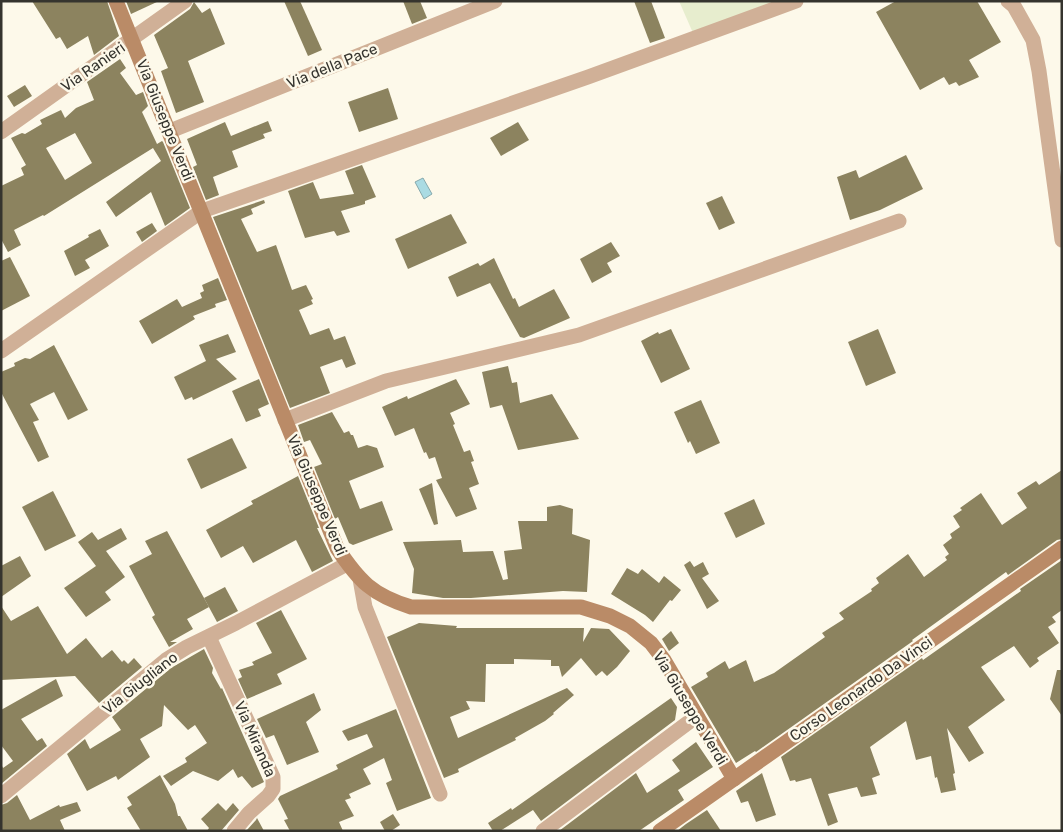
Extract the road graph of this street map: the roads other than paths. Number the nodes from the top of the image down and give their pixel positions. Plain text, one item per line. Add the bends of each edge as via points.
1 (116, 1) edge
2 (185, 1) edge
3 (495, 1) edge
4 (796, 1) edge
5 (1008, 1) edge
6 (132, 40) junction
7 (170, 131) junction
8 (1, 132) edge
9 (202, 211) junction
10 (899, 221) dead end
11 (1062, 240) edge
12 (1, 350) edge
13 (285, 420) junction
14 (1062, 548) edge
15 (347, 564) junction
16 (360, 579) junction
17 (209, 636) junction
18 (697, 716) junction
19 (734, 780) junction
20 (440, 794) dead end
21 (1, 796) edge
22 (234, 831) edge
23 (543, 831) edge
24 (660, 831) edge

1 - 6 street, Via Giuseppe Verdi
2 - 6 street, Via Ranieri
3 - 7 street, Via della Pace
4 - 9 street
5 - 11 street via 1033,40
6 - 7 street, Via Giuseppe Verdi
6 - 8 street, Via Ranieri
7 - 9 street, Via Giuseppe Verdi
9 - 12 street
9 - 13 street, Via Giuseppe Verdi
10 - 13 street via 579,335 386,381
13 - 15 street, Via Giuseppe Verdi via 336,548
14 - 19 street, Corso Leonardo Da Vinci
15 - 16 street, Via Giuseppe Verdi
15 - 17 street, Via Giugliano
16 - 18 street, Via Giuseppe Verdi via 392,602 411,607 581,607 610,616 630,626 651,643
16 - 20 street via 366,607
17 - 21 street, Via Giugliano via 166,660
17 - 22 street, Via Miranda via 274,784 268,796
18 - 19 street, Via Giuseppe Verdi
18 - 23 street
19 - 24 street, Corso Leonardo Da Vinci

